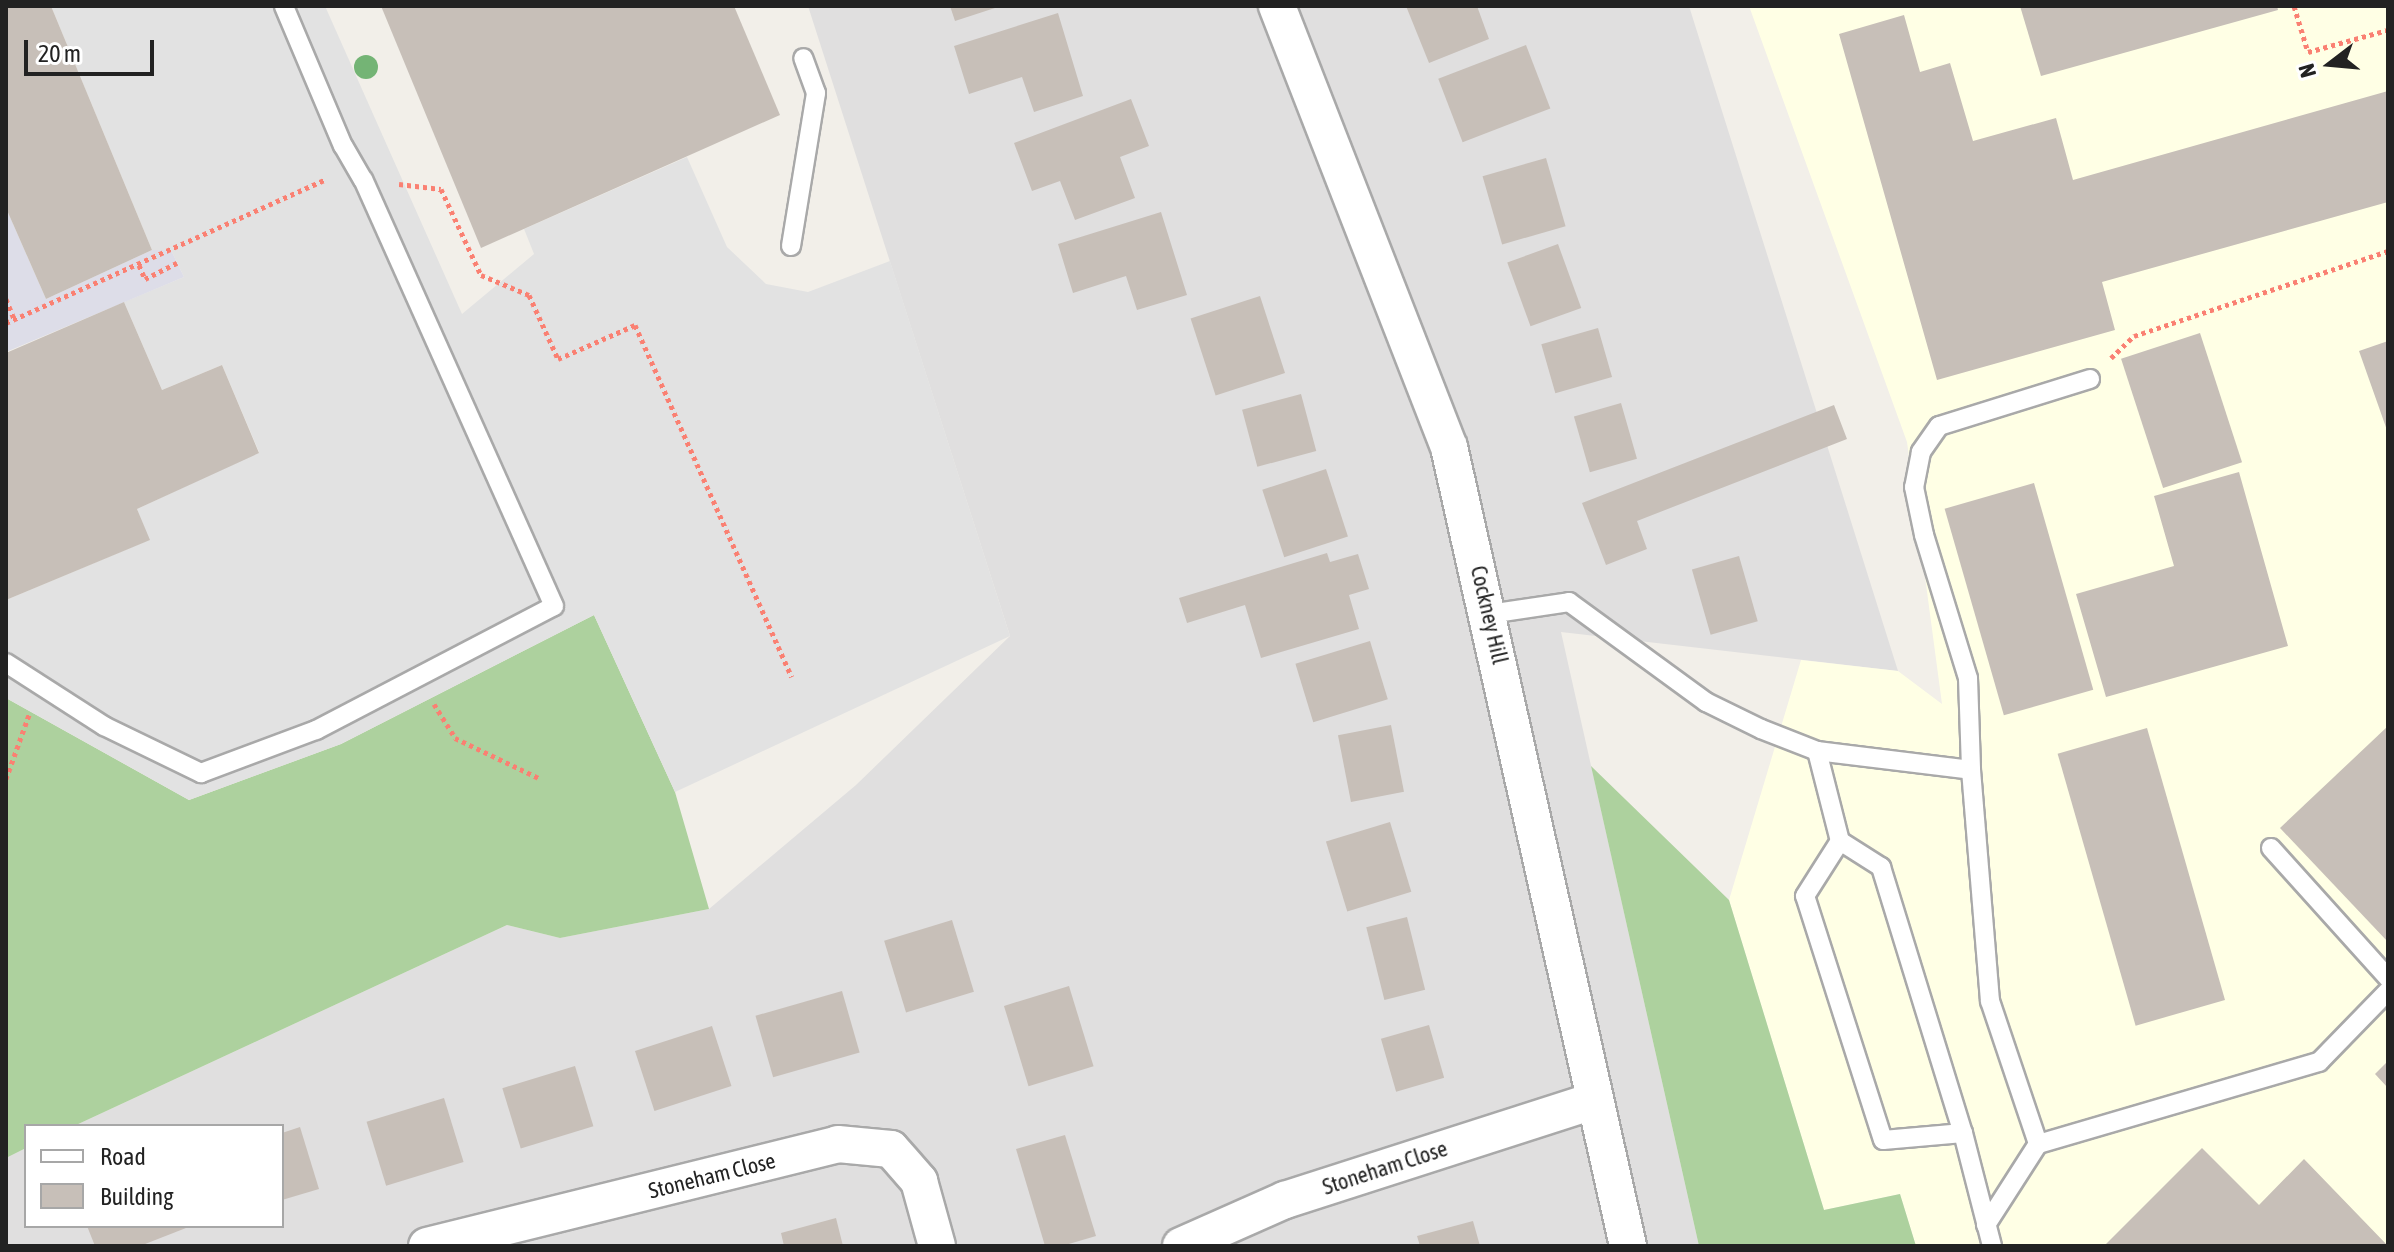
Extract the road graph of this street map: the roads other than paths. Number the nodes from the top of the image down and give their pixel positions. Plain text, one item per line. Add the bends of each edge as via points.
1 (284, 6) edge
2 (1277, 6) edge
3 (803, 58) dead end
4 (791, 246) dead end
5 (2090, 379) road end
6 (1489, 614) junction
7 (6, 663) edge
8 (1817, 751) junction
9 (1971, 770) junction
10 (1840, 841) junction
11 (2271, 848) dead end
12 (2388, 978) edge
13 (2388, 991) edge
14 (1594, 1101) junction
15 (1963, 1133) junction
16 (2038, 1144) junction
17 (1986, 1225) junction
18 (427, 1246) edge
19 (937, 1246) edge
20 (1181, 1246) edge
21 (1628, 1246) edge
22 (1992, 1246) edge

1 - 7 lane via 554,606 316,730 201,773 104,726
2 - 6 street, Cockney Hill via 1449,447
3 - 4 lane via 816,93
5 - 9 lane via 1939,426 1921,452 1914,487 1968,678
6 - 8 lane via 1569,602 1706,702
6 - 14 street, Cockney Hill
8 - 9 lane
8 - 10 lane
9 - 16 lane via 1990,1001
10 - 15 lane via 1881,867
10 - 15 lane via 1805,896 1883,1140
11 - 12 lane
13 - 16 lane via 2319,1062
14 - 20 street, Stoneham Close via 1285,1200
14 - 21 street, Cockney Hill
15 - 17 lane
16 - 17 lane
17 - 22 lane
18 - 19 street, Stoneham Close via 838,1144 891,1149 919,1181

